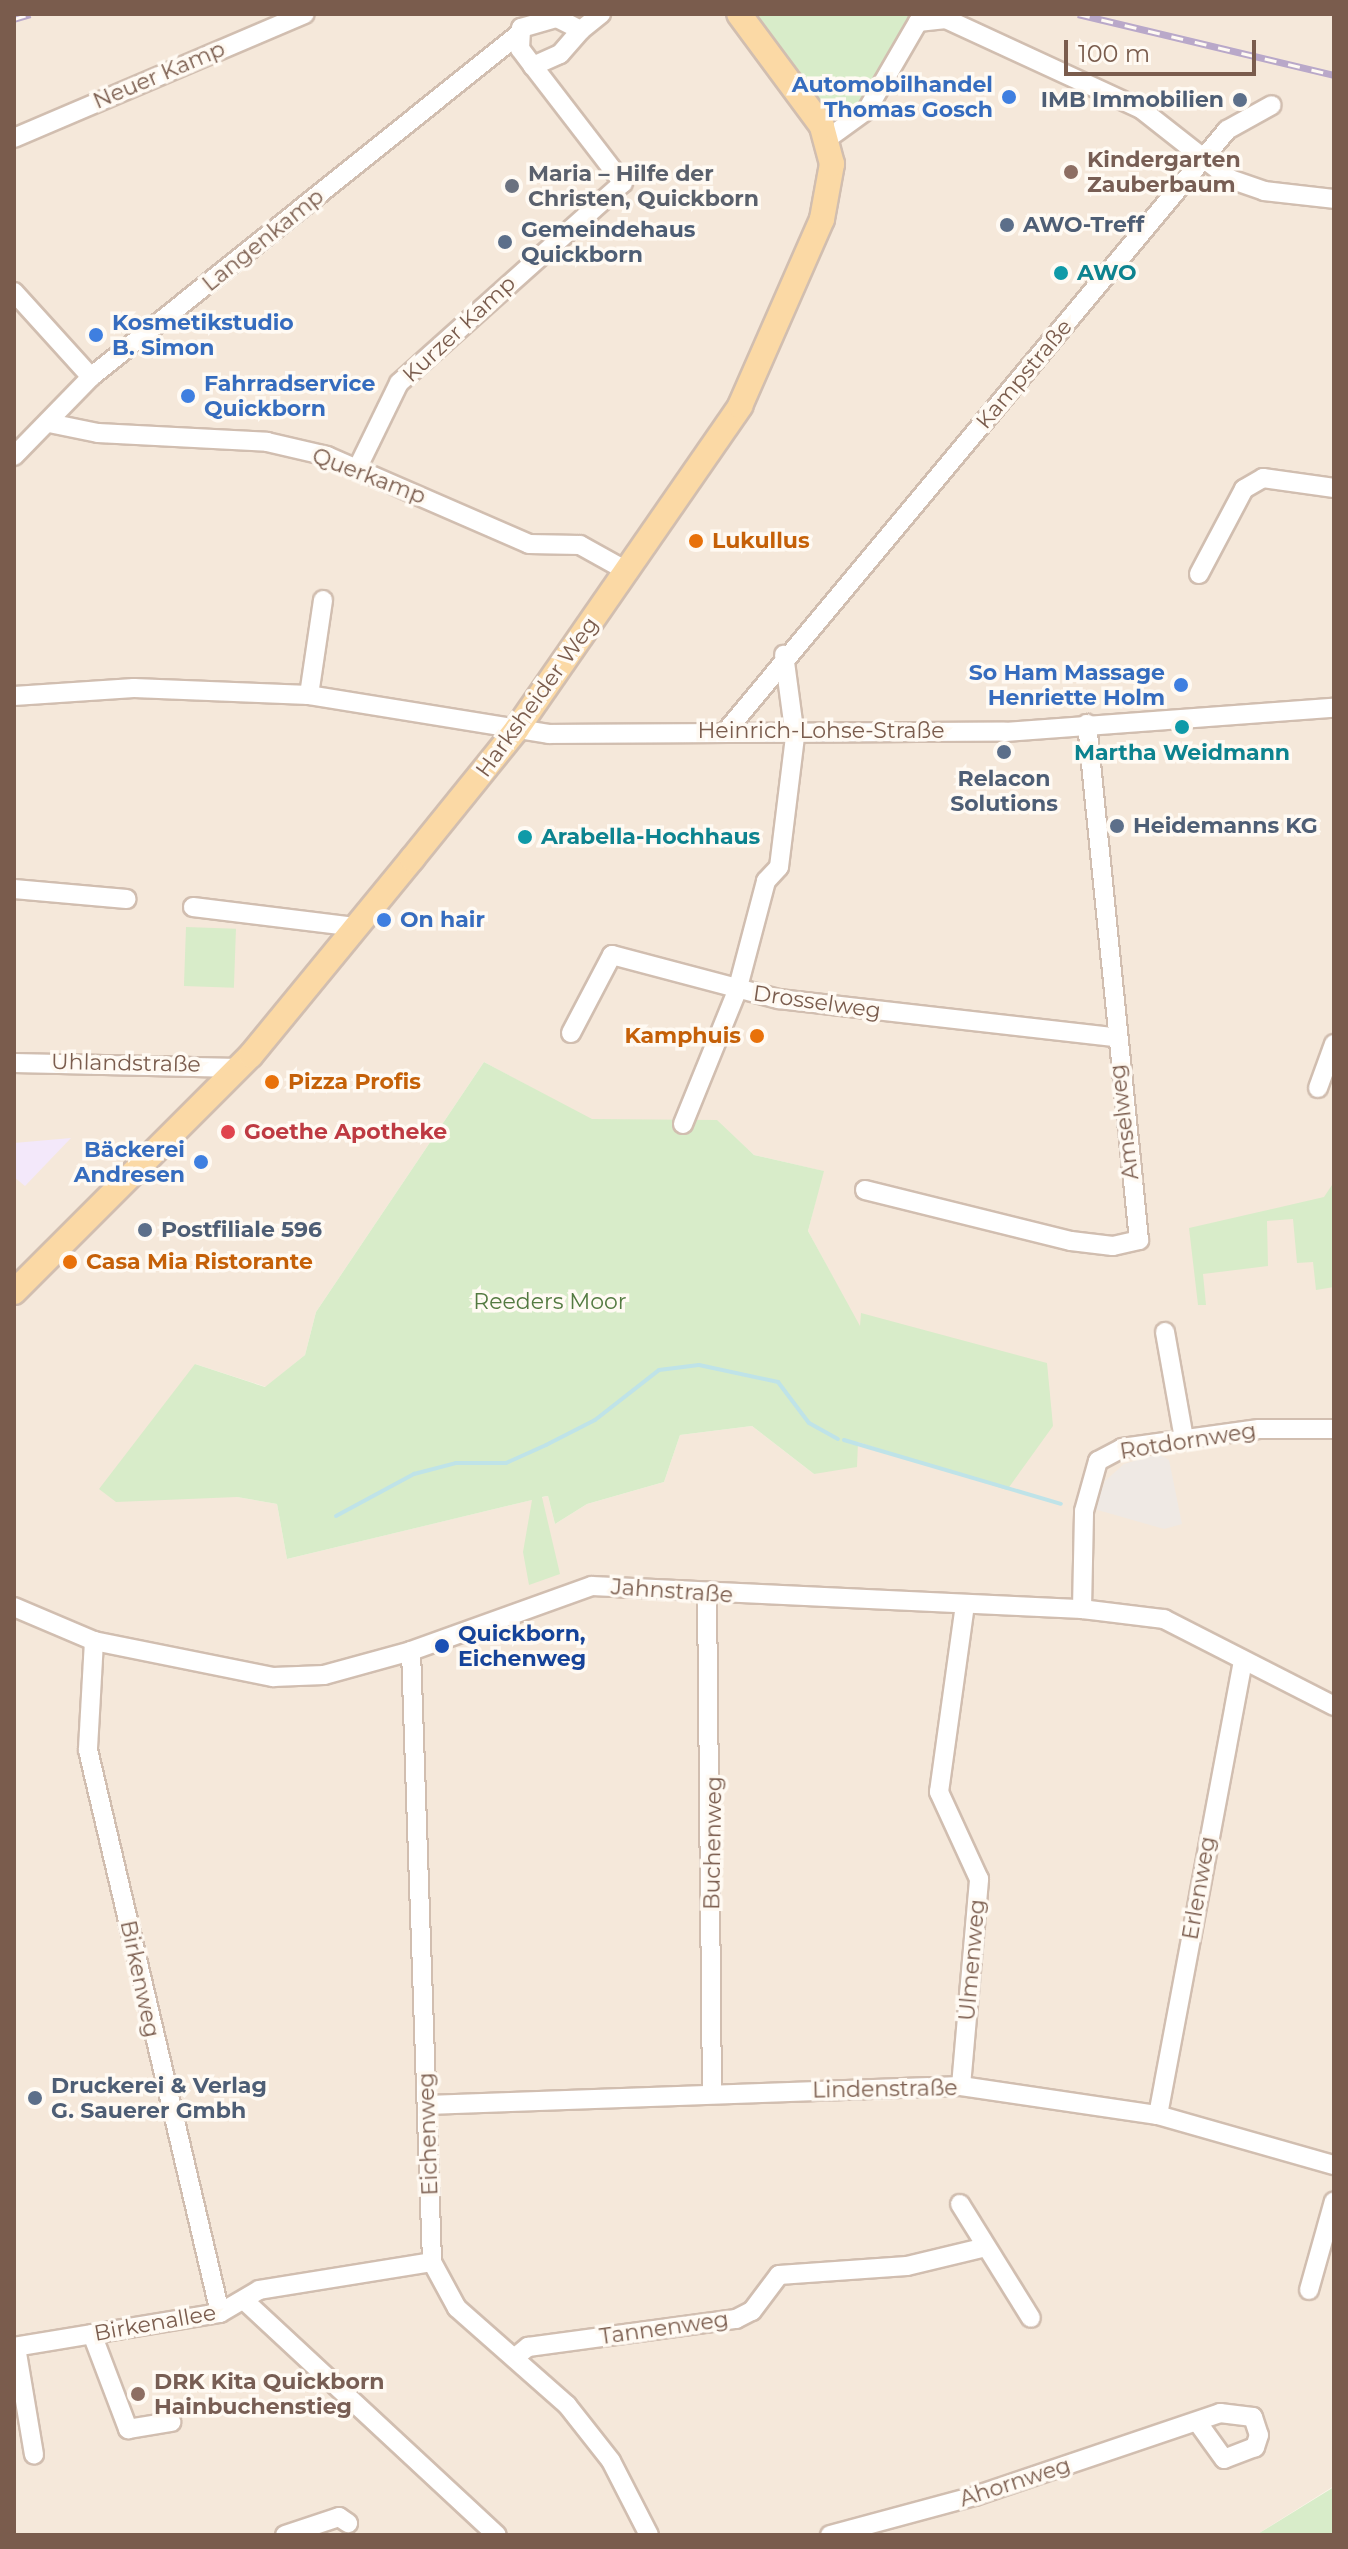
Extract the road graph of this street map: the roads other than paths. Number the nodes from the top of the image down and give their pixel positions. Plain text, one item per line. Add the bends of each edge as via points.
1 (305, 14) edge
2 (601, 14) edge
3 (739, 14) edge
4 (518, 25) edge
5 (581, 30) junction
6 (533, 66) junction
7 (1272, 105) dead end
8 (14, 138) edge
9 (827, 139) junction
10 (1204, 161) junction
11 (1334, 199) edge
12 (14, 292) edge
13 (91, 377) junction
14 (49, 423) junction
15 (14, 456) edge
16 (358, 467) junction
17 (1334, 488) edge
18 (627, 571) junction
19 (1199, 574) dead end
20 (323, 600) dead end
21 (784, 655) junction
22 (309, 695) junction
23 (14, 696) edge
24 (1334, 708) edge
25 (1087, 724) junction
26 (728, 729) junction
27 (516, 730) junction
28 (793, 730) junction
29 (14, 889) edge
30 (127, 899) dead end
31 (193, 907) dead end
32 (355, 927) junction
33 (737, 991) junction
34 (571, 1033) dead end
35 (1114, 1037) junction
36 (1334, 1044) edge
37 (14, 1063) edge
38 (239, 1068) junction
39 (1318, 1088) dead end
40 (683, 1124) dead end
41 (865, 1190) dead end
42 (14, 1292) edge
43 (1165, 1332) dead end
44 (1334, 1429) edge
45 (1184, 1439) junction
46 (707, 1593) junction
47 (965, 1605) junction
48 (14, 1607) edge
49 (1082, 1609) junction
50 (94, 1641) junction
51 (411, 1651) junction
52 (1243, 1661) junction
53 (1334, 1706) edge
54 (961, 2086) junction
55 (712, 2093) junction
56 (427, 2105) junction
57 (1158, 2115) junction
58 (1334, 2165) edge
59 (1334, 2201) edge
60 (960, 2204) dead end
61 (982, 2248) junction
62 (432, 2262) junction
63 (1309, 2290) dead end
64 (247, 2303) junction
65 (220, 2313) junction
66 (1031, 2318) dead end
67 (92, 2334) junction
68 (15, 2347) edge
69 (518, 2355) junction
70 (171, 2422) dead end
71 (1198, 2423) dead end
72 (34, 2455) dead end
73 (348, 2523) dead end
74 (285, 2535) edge
75 (497, 2535) edge
76 (649, 2535) edge
77 (830, 2535) edge

1 - 8 street, Neuer Kamp
2 - 5 street
3 - 9 main road
4 - 5 street, Langenkamp via 550,18
4 - 6 street via 520,49
4 - 13 street, Langenkamp
5 - 6 street via 560,54
6 - 16 street, Kurzer Kamp via 623,183 399,383
7 - 10 street, Kampstraße via 1243,117
9 - 10 street via 867,110 918,22 946,19 1141,109
9 - 18 main road, Harksheider Weg via 832,164 822,219 756,375
10 - 11 street via 1248,187
10 - 21 street, Kampstraße
12 - 13 street
13 - 14 street, Langenkamp
14 - 15 street, Langenkamp
14 - 16 street, Querkamp via 98,433 267,442
16 - 18 street, Querkamp via 529,544 580,545
17 - 19 street via 1263,478 1244,489
18 - 27 main road, Harksheider Weg
20 - 22 street
21 - 26 street, Kampstraße
21 - 28 street
22 - 23 street, Heinrich-Lohse-Straße via 134,688
22 - 27 street, Heinrich-Lohse-Straße
24 - 25 street, Heinrich-Lohse-Straße
25 - 28 street, Heinrich-Lohse-Straße via 1004,732
25 - 35 street, Amselweg
26 - 27 street, Heinrich-Lohse-Straße
26 - 28 street, Heinrich-Lohse-Straße
27 - 32 main road, Harksheider Weg
28 - 33 street via 782,854 766,881
29 - 30 street
31 - 32 street
32 - 38 main road, Harksheider Weg
33 - 34 street, Drosselweg via 612,955
33 - 35 street, Drosselweg
33 - 40 street
35 - 41 street, Amselweg via 1139,1240 1113,1246 1071,1241
36 - 39 street
37 - 38 street, Uhlandstraße
38 - 42 main road, Harksheider Weg
43 - 45 street
44 - 45 street, Rotdornweg
45 - 49 street, Rotdornweg via 1122,1448 1098,1461 1084,1511
46 - 47 street, Jahnstraße
46 - 51 street, Jahnstraße via 592,1586
46 - 55 street, Buchenweg
47 - 49 street, Jahnstraße
47 - 54 street, Ulmenweg via 939,1792 979,1879
48 - 50 street, Jahnstraße
49 - 52 street, Jahnstraße via 1164,1619
50 - 51 street, Jahnstraße via 273,1677 324,1675
50 - 65 street, Birkenweg via 88,1750
51 - 56 street, Eichenweg
52 - 53 street, Jahnstraße
52 - 57 street, Erlenweg
54 - 55 street, Lindenstraße
54 - 57 street, Lindenstraße
55 - 56 street, Lindenstraße
56 - 62 street, Eichenweg
57 - 58 street, Lindenstraße
59 - 63 street
60 - 61 street
61 - 66 street
61 - 69 street, Tannenweg via 907,2266 779,2275 752,2311 736,2319 528,2347
62 - 64 street, Birkenallee via 259,2290
62 - 69 street, Eichenweg via 457,2308
64 - 65 street, Birkenallee
64 - 75 street
65 - 67 street, Birkenallee
67 - 68 street, Birkenallee
67 - 70 street via 128,2429
68 - 72 street
69 - 76 street, Eichenweg via 611,2461
71 - 77 street, Ahornweg
73 - 74 street via 339,2517

